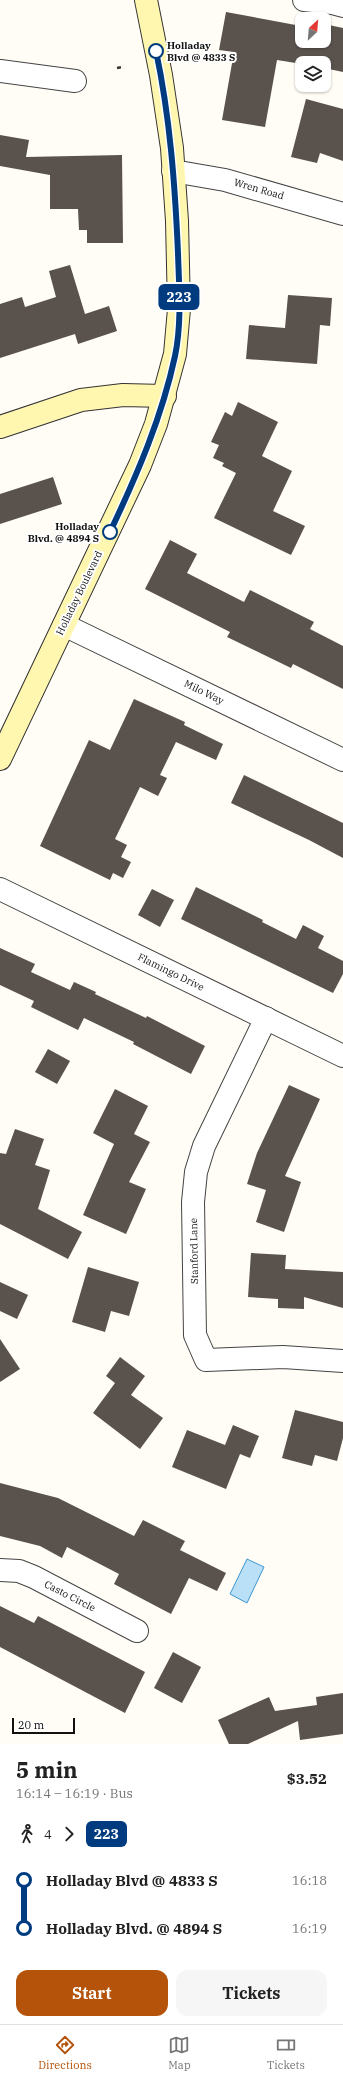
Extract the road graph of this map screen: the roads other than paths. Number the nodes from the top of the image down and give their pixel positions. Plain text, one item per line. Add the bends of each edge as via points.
1 (146, 0) edge
2 (304, 0) edge
3 (343, 6) edge
4 (0, 71) edge
5 (75, 81) dead end
6 (173, 171) junction
7 (343, 214) edge
8 (165, 396) junction
9 (0, 427) edge
10 (64, 625) junction
11 (0, 759) edge
12 (343, 760) edge
13 (0, 889) edge
14 (266, 1018) junction
15 (343, 1056) edge
16 (343, 1362) edge
17 (0, 1570) edge
18 (137, 1631) dead end

1 - 6 main road, Holladay Boulevard via 166,104
2 - 3 street
4 - 5 street
6 - 7 street, Wren Road via 225,180
6 - 8 main road, Holladay Boulevard via 179,309 175,354
8 - 9 main road via 123,395 81,400
8 - 10 main road, Holladay Boulevard via 140,465
10 - 11 main road, Holladay Boulevard
10 - 12 street, Milo Way
13 - 14 street, Flamingo Drive
14 - 15 street, Flamingo Drive
14 - 16 street, Stanford Lane via 204,1146 196,1172 193,1202 194,1335 206,1360 283,1357
17 - 18 street, Casto Circle via 18,1571 34,1578

